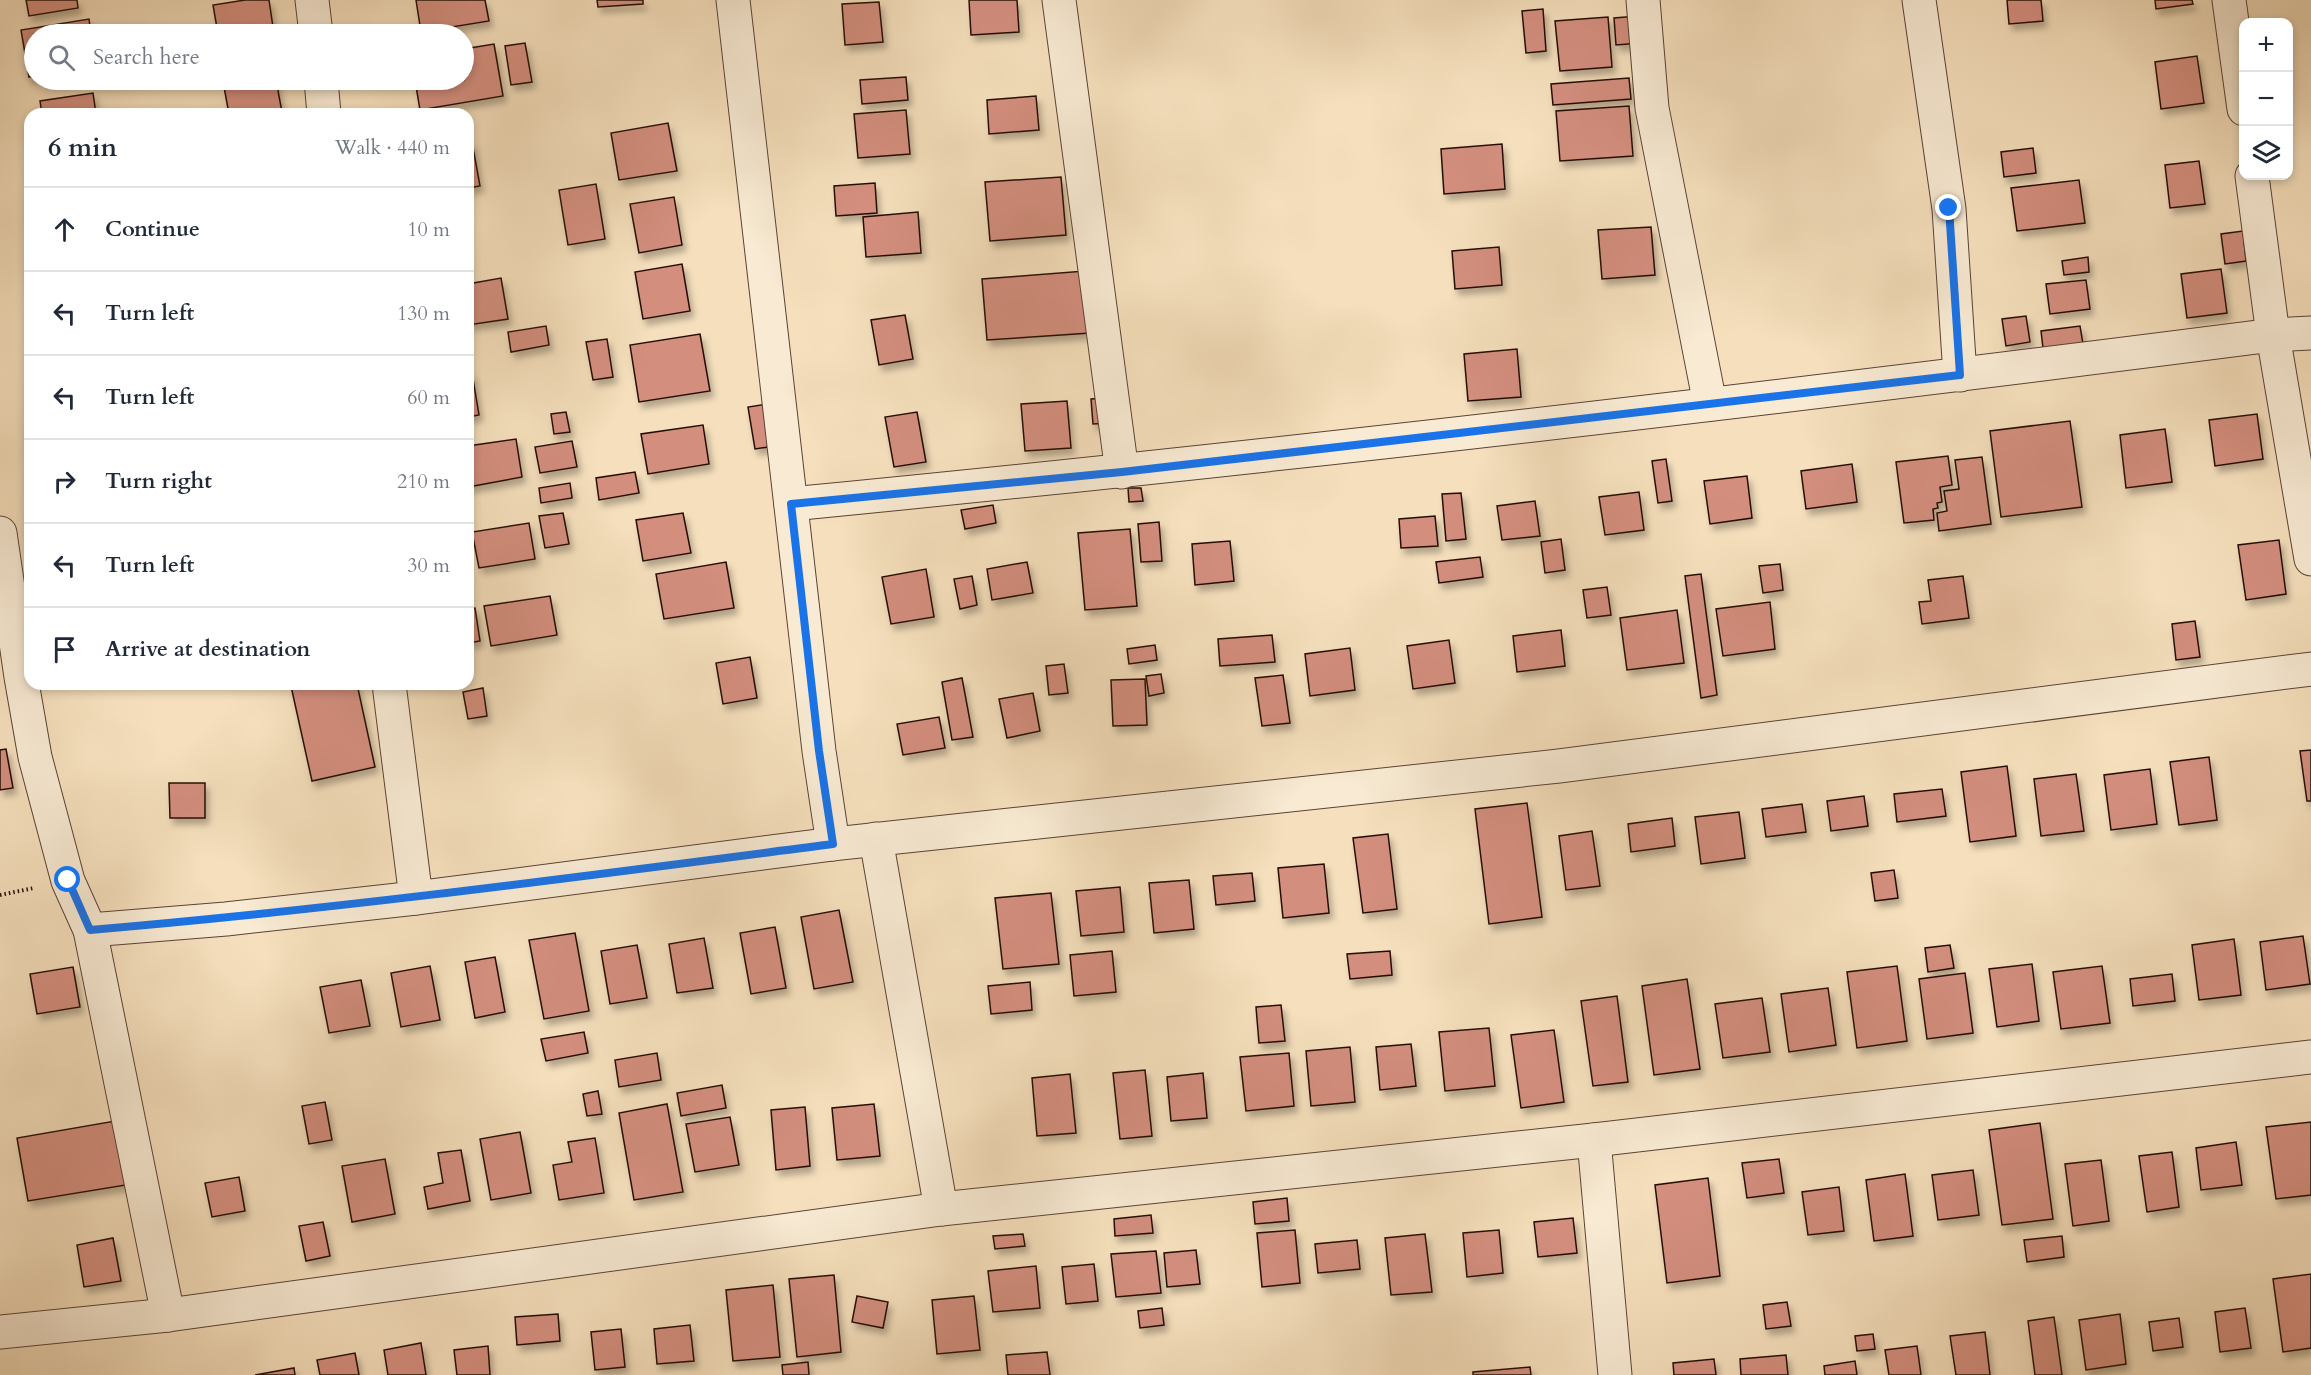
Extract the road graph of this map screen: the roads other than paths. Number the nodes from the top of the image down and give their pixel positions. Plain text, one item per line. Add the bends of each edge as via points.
1 (312, 0) edge
2 (733, 0) edge
3 (1059, 0) edge
4 (1643, 0) edge
5 (1919, 0) edge
6 (2229, 0) edge
7 (314, 24) edge
8 (2239, 73) edge
9 (322, 90) edge
10 (323, 108) edge
11 (2253, 180) edge
12 (2311, 333) edge
13 (2273, 335) junction
14 (1960, 375) junction
15 (1710, 404) junction
16 (1122, 472) junction
17 (791, 504) junction
18 (0, 534) edge
19 (2311, 559) edge
20 (2311, 669) edge
21 (390, 690) edge
22 (876, 839) junction
23 (833, 844) junction
24 (416, 898) junction
25 (90, 930) junction
26 (2311, 1057) edge
27 (1594, 1140) junction
28 (941, 1209) junction
29 (168, 1315) junction
30 (0, 1332) edge
31 (1615, 1375) edge

1 - 7 street
2 - 17 street
3 - 16 street
4 - 15 street via 1652,108
5 - 14 street via 1949,208
6 - 8 street
9 - 10 street
11 - 13 street
12 - 13 street
13 - 14 street
13 - 19 street
14 - 15 street
15 - 16 street
16 - 17 street
17 - 23 street
18 - 25 street via 36,757 68,880
20 - 22 street via 1559,766
21 - 24 street
22 - 23 street
22 - 28 street
23 - 24 street
24 - 25 street
25 - 29 street
26 - 27 street
27 - 28 street
27 - 31 street
28 - 29 street
29 - 30 street

